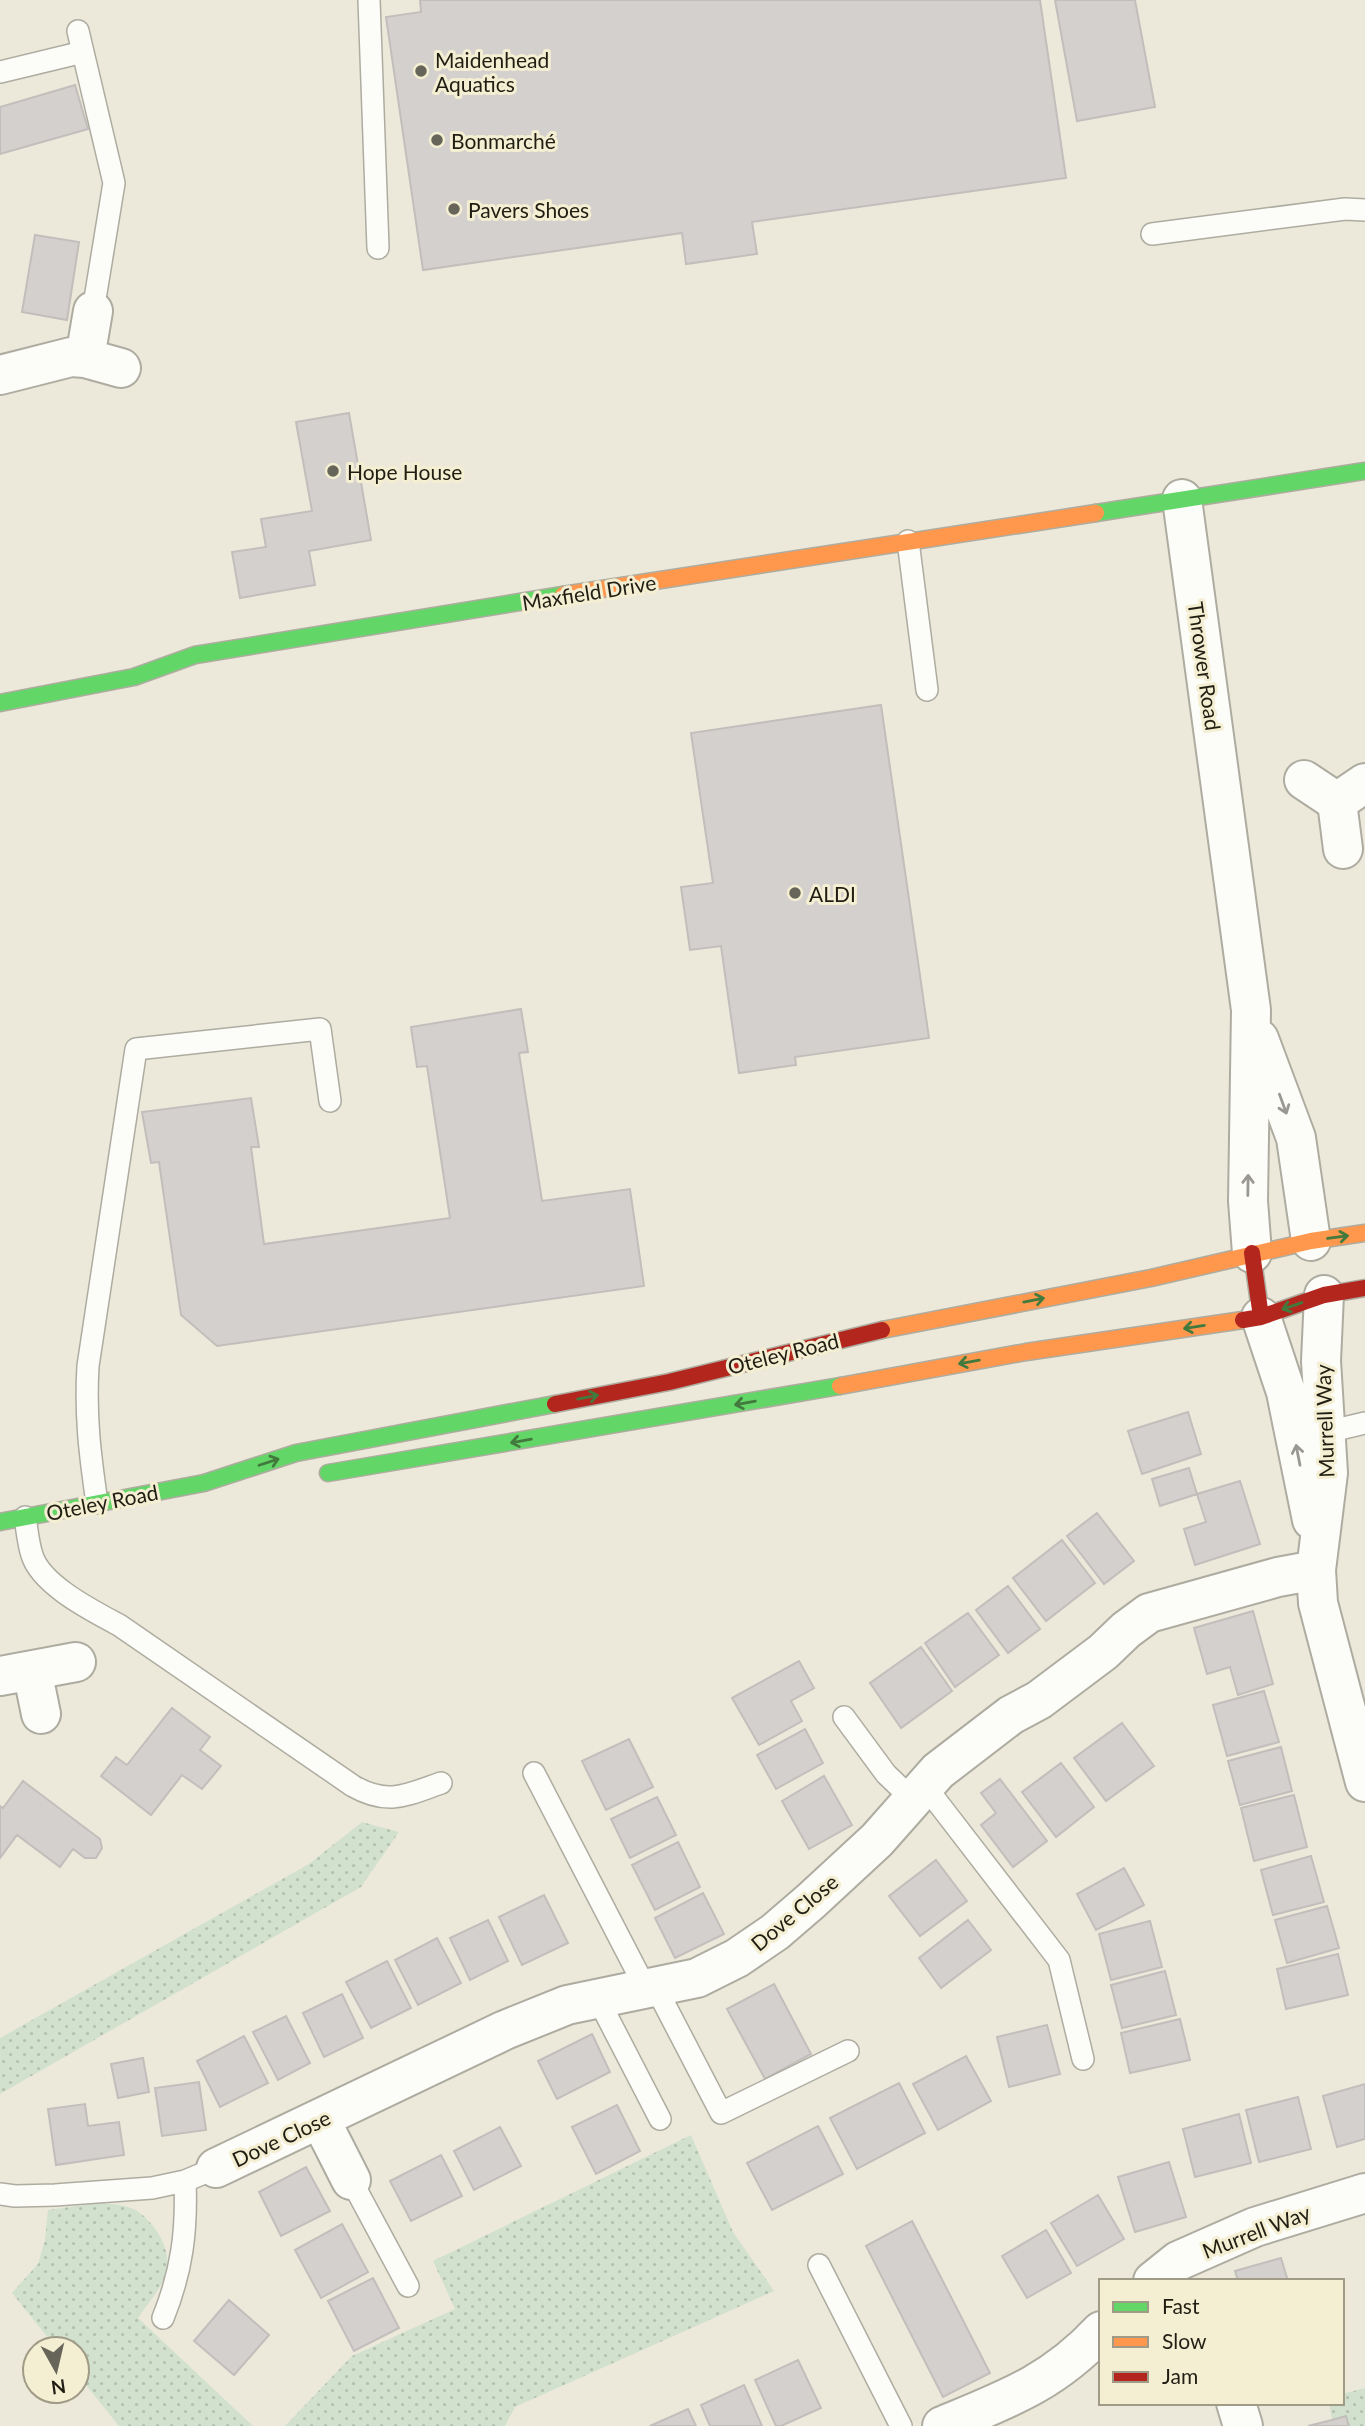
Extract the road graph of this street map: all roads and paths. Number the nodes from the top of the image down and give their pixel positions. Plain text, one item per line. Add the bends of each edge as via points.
1 (369, 0) edge
2 (0, 72) edge
3 (1365, 210) edge
4 (1152, 234) dead end
5 (378, 247) dead end
6 (93, 311) joint
7 (0, 375) edge
8 (1365, 471) edge
9 (1182, 499) junction
10 (908, 541) junction
11 (927, 690) dead end
12 (0, 703) edge
13 (1304, 780) dead end
14 (1351, 792) edge
15 (1343, 849) dead end
16 (1251, 1017) junction
17 (330, 1101) dead end
18 (1365, 1233) edge
19 (1312, 1247) junction
20 (1252, 1254) junction
21 (1322, 1288) junction
22 (1365, 1288) edge
23 (1261, 1317) junction
24 (1365, 1423) edge
25 (1327, 1432) junction
26 (315, 1475) dead end
27 (274, 1479) dead end
28 (204, 1483) junction
29 (97, 1503) junction
30 (25, 1517) junction
31 (0, 1522) edge
32 (1317, 1558) junction
33 (76, 1662) dead end
34 (16, 1673) edge
35 (41, 1714) dead end
36 (844, 1717) dead end
37 (1360, 1742) edge
38 (534, 1773) dead end
39 (1365, 1782) edge
40 (441, 1783) dead end
41 (919, 1793) junction
42 (650, 1987) junction
43 (598, 1999) junction
44 (848, 2051) dead end
45 (1083, 2059) dead end
46 (320, 2119) junction
47 (660, 2119) dead end
48 (200, 2174) junction
49 (351, 2180) joint
50 (1365, 2193) edge
51 (0, 2194) edge
52 (819, 2264) dead end
53 (1173, 2274) edge
54 (408, 2286) dead end
55 (163, 2318) dead end
56 (1099, 2333) edge
57 (1237, 2405) edge
58 (901, 2426) edge
59 (942, 2426) edge
60 (1243, 2426) edge

1 - 5 lane
2 - 6 lane via 81,41 114,183
3 - 4 lane
6 - 7 street via 103,363 71,357
8 - 9 main road
9 - 10 main road, Maxfield Drive
9 - 16 street, Thrower Road
10 - 11 lane
10 - 12 main road, Maxfield Drive via 195,655 134,677
13 - 14 street
14 - 15 street
16 -> 19 street, Thrower Road via 1296,1139
20 -> 16 street, Thrower Road via 1248,1200
17 - 29 lane via 320,1029 136,1049 88,1366 87,1439
19 -> 18 main road, Oteley Road
19 - 20 main road, Oteley Road
20 - 23 main road
28 -> 20 main road, Oteley Road via 296,1453 668,1382 871,1332
21 - 22 main road, Oteley Road
21 -> 23 main road, Oteley Road
21 - 25 street, Murrell Way via 1321,1361
23 -> 26 main road, Oteley Road via 1026,1352
32 -> 23 street, Murrell Way via 1286,1392
24 - 25 lane
25 - 32 street, Murrell Way via 1328,1474
27 - 28 main road, Oteley Road
28 - 29 main road, Oteley Road
29 - 30 main road, Oteley Road
30 - 31 main road, Oteley Road
30 - 40 lane via 32,1555 53,1584 353,1786 384,1798
32 - 37 street, Murrell Way via 1321,1621
32 - 41 street, Dove Close via 1278,1577 1149,1613 1060,1685 1011,1715 938,1771
33 - 34 street
34 - 35 street
36 - 41 lane via 886,1773
37 - 39 street, Murrell Way
38 - 42 lane
41 - 42 street, Dove Close via 877,1840 775,1933 696,1978
41 - 45 lane via 1059,1960
42 - 43 street, Dove Close
42 - 44 lane via 721,2113
43 - 46 street, Dove Close via 567,2005 505,2030
43 - 47 lane
46 - 48 street, Dove Close
46 - 49 street
48 - 51 lane via 152,2188
48 - 55 lane via 186,2220 175,2289
49 - 54 lane
50 - 53 street, Murrell Way via 1255,2227
52 - 58 lane
56 - 59 street via 1062,2367 1024,2392
57 - 60 street

